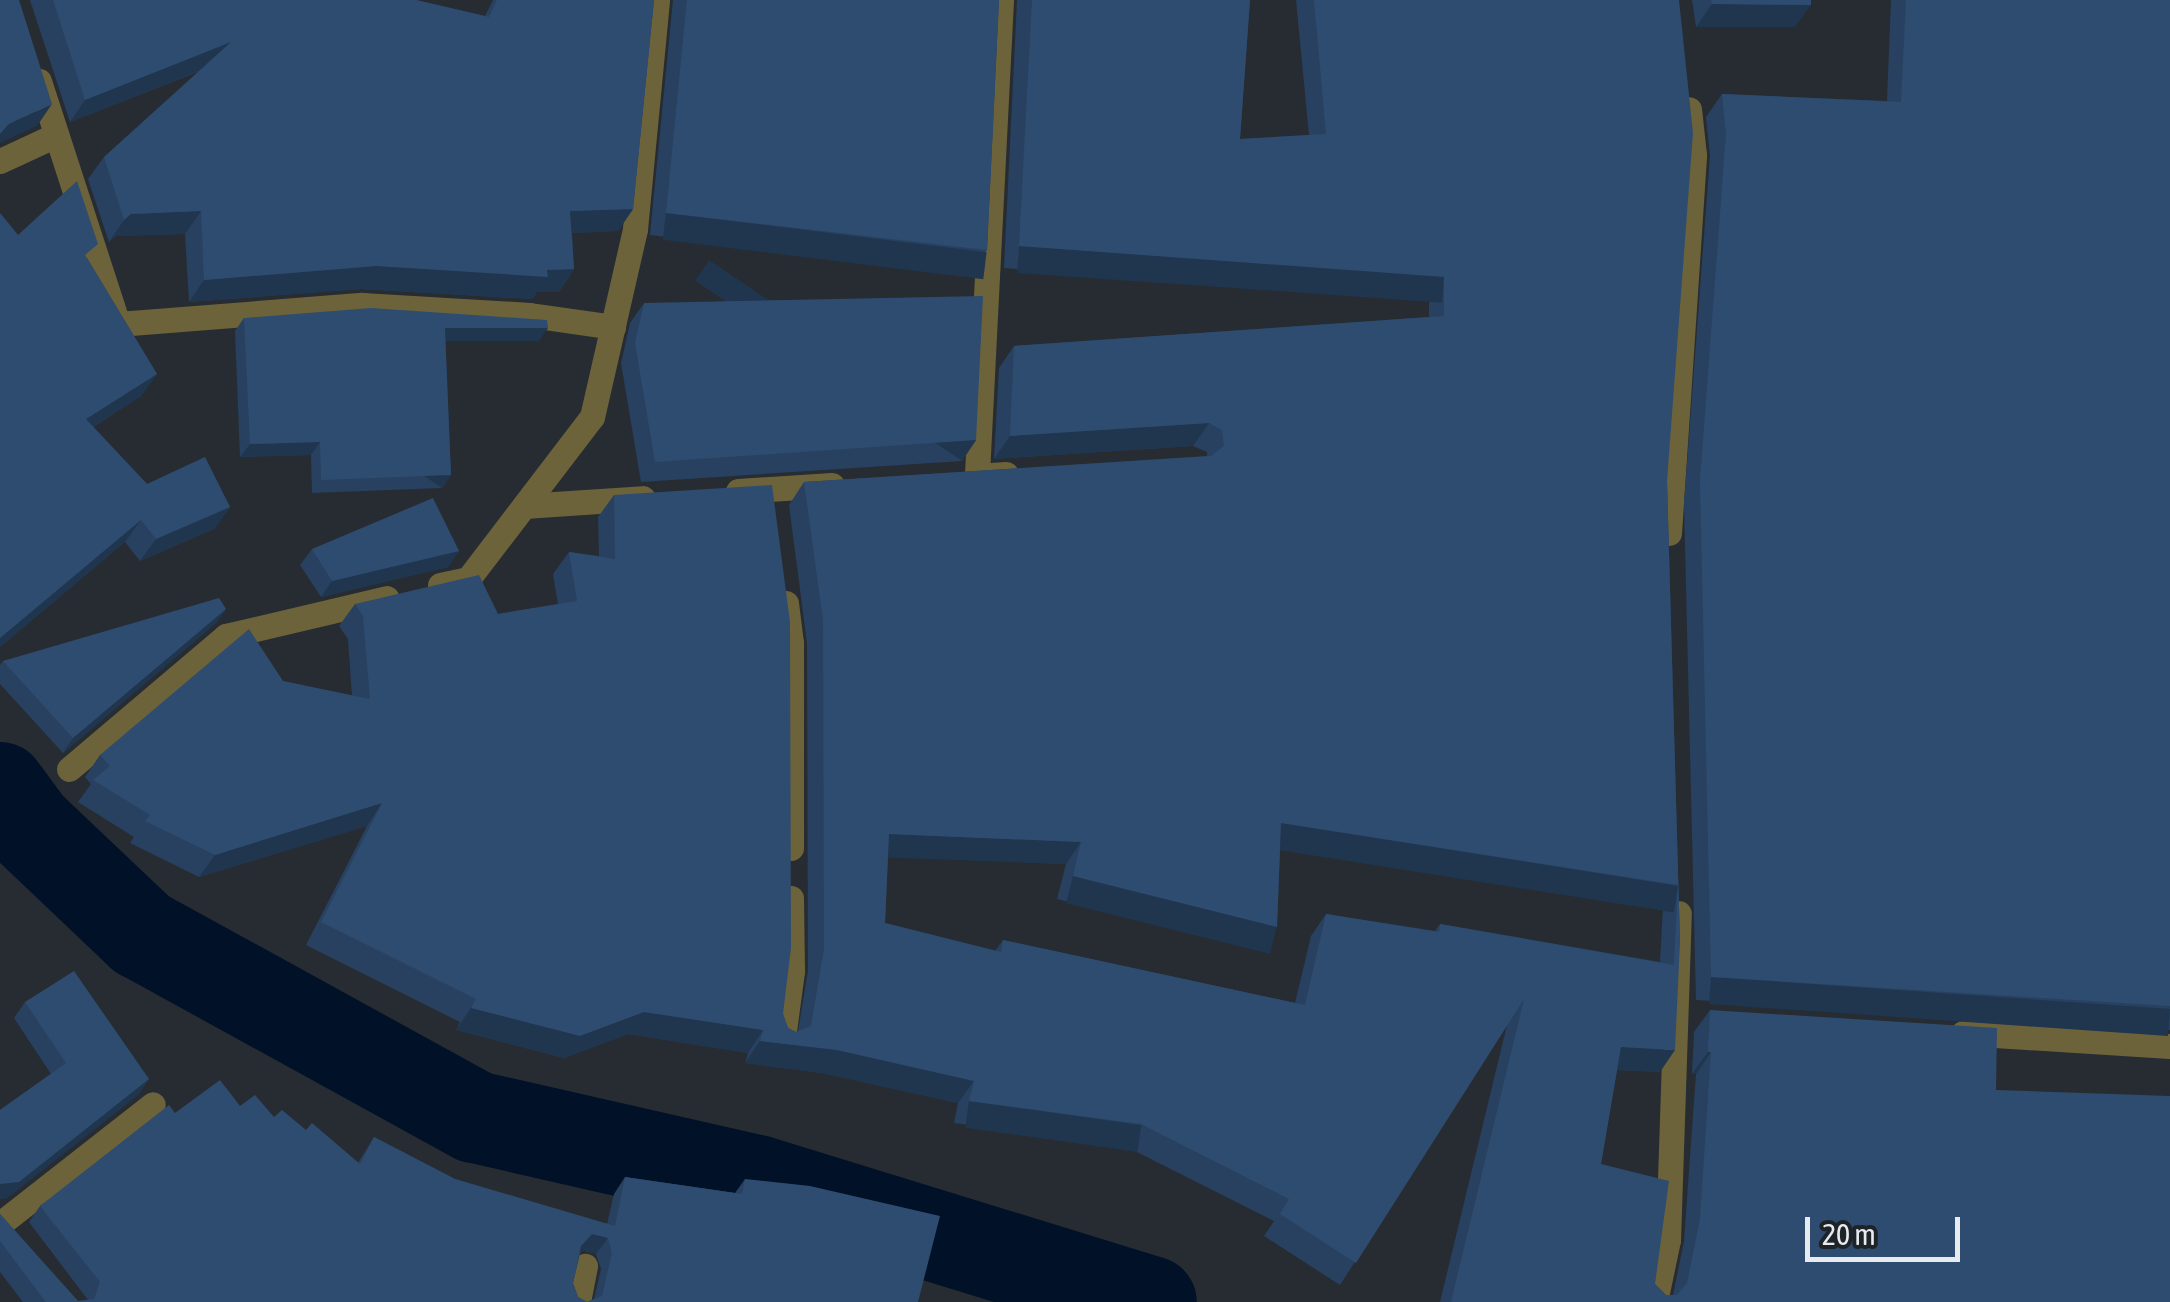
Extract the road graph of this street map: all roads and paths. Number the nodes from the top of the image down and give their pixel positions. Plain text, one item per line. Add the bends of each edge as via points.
1 (657, 0) edge
2 (1002, 0) edge
3 (29, 50) edge
4 (1686, 78) edge
5 (56, 135) junction
6 (0, 161) edge
7 (613, 326) junction
8 (1036, 472) edge
9 (864, 483) edge
10 (721, 492) edge
11 (662, 496) edge
12 (524, 506) junction
13 (1669, 561) edge
14 (783, 586) edge
15 (68, 769) dead end
16 (1678, 887) edge
17 (1934, 1031) edge
18 (783, 1038) edge
19 (2170, 1046) edge
20 (153, 1104) edge
21 (6, 1223) edge
22 (585, 1266) edge
23 (578, 1302) edge
24 (1656, 1302) edge

1 - 7 street via 635,229
2 - 8 street via 968,476
3 - 5 street
4 - 13 street via 1694,155
5 - 6 street
5 - 7 street via 118,324 362,304
7 - 12 street via 592,417
9 - 10 street via 771,499
11 - 12 street
12 - 15 street via 468,579 226,636
14 - 18 street via 791,643 792,952
16 - 24 street via 1689,1016
17 - 19 street
20 - 21 street
22 - 23 street

